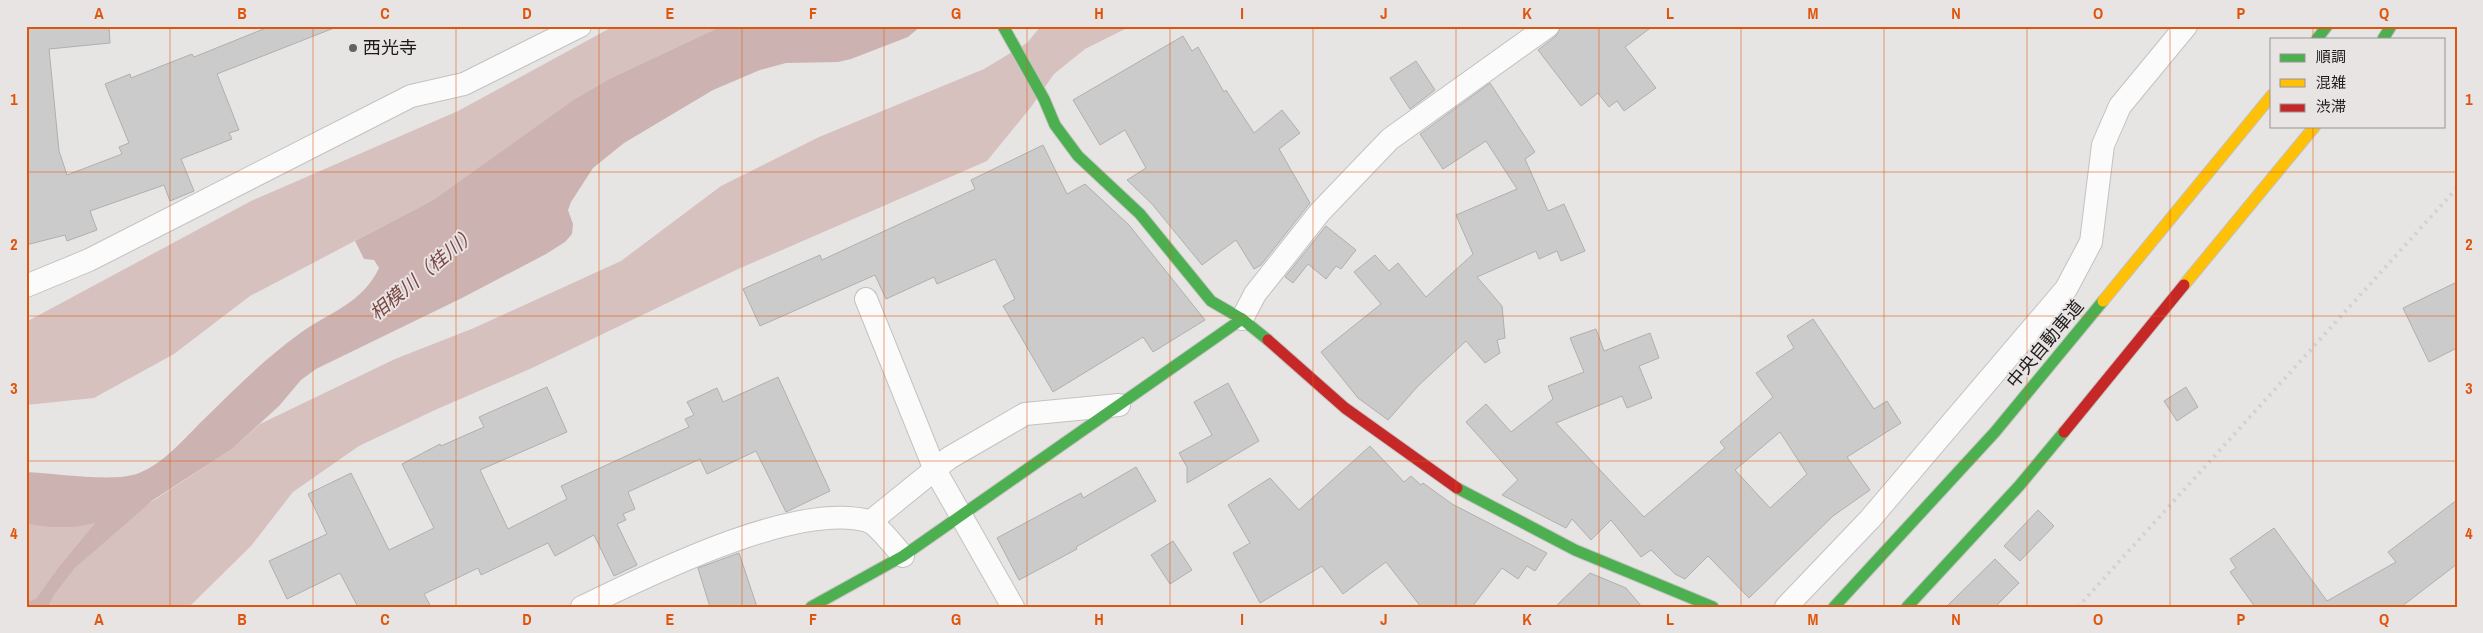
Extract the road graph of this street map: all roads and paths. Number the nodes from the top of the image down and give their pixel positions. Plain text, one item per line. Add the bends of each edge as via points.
1 (580, 26) edge
2 (1003, 26) edge
3 (1548, 26) edge
4 (2186, 26) edge
5 (2327, 26) edge
6 (2392, 26) edge
7 (2318, 38) edge
8 (2384, 38) edge
9 (2270, 97) edge
10 (2312, 128) edge
11 (26, 286) edge
12 (866, 299) dead end
13 (1242, 319) junction
14 (1120, 405) junction
15 (934, 470) junction
16 (960, 516) junction
17 (870, 522) junction
18 (903, 556) junction
19 (582, 607) edge
20 (811, 607) edge
21 (1013, 607) edge
22 (1713, 607) edge
23 (1786, 607) edge
24 (1834, 607) edge
25 (1907, 607) edge

1 - 11 street via 464,84 411,96 89,260
2 - 13 main road via 1055,125 1078,156 1140,214 1211,301
3 - 13 street via 1390,140 1320,212 1255,294
4 - 23 street via 2120,106 2103,145 2091,242 2066,289 1870,519
5 - 7 main road
6 - 8 main road
9 - 24 main road, 中央自動車道 via 1995,432
10 - 25 main road via 2019,486
12 - 15 street
13 - 14 main road
13 - 22 main road via 1345,408 1459,490 1576,550
14 - 15 street via 1025,414
14 - 16 main road
15 - 16 street
15 - 17 street
16 - 18 main road
16 - 21 street
17 - 18 street
17 - 19 street via 841,518 776,526 640,579
18 - 20 main road

